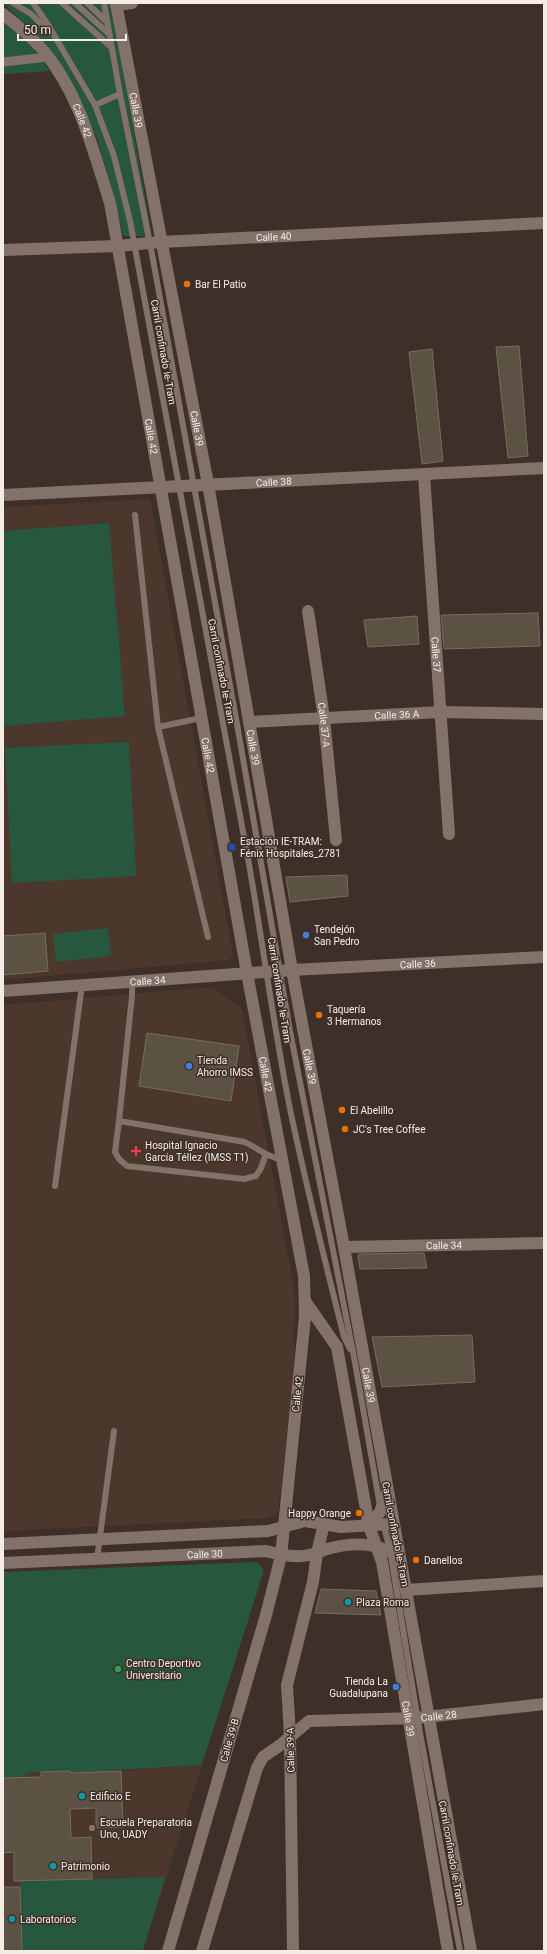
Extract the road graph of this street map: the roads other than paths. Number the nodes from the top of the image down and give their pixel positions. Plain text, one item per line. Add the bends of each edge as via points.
1 (13, 3) edge
2 (32, 3) edge
3 (62, 3) edge
4 (75, 3) edge
5 (87, 3) edge
6 (99, 3) edge
7 (132, 3) edge
8 (110, 5) edge
9 (3, 14) edge
10 (107, 22) junction
11 (109, 34) junction
12 (61, 47) junction
13 (112, 48) junction
14 (48, 58) junction
15 (3, 62) edge
16 (120, 94) junction
17 (95, 105) junction
18 (544, 223) edge
19 (155, 242) junction
20 (134, 244) junction
21 (117, 246) junction
22 (3, 250) edge
23 (544, 468) edge
24 (424, 475) junction
25 (208, 484) junction
26 (193, 485) junction
27 (159, 486) junction
28 (178, 486) junction
29 (3, 495) edge
30 (134, 515) dead end
31 (308, 611) dead end
32 (442, 712) junction
33 (544, 714) edge
34 (201, 718) junction
35 (324, 718) junction
36 (249, 722) junction
37 (158, 727) junction
38 (449, 834) dead end
39 (336, 840) dead end
40 (208, 937) dead end
41 (544, 957) edge
42 (285, 970) junction
43 (265, 971) junction
44 (247, 973) junction
45 (132, 982) junction
46 (82, 985) junction
47 (3, 991) edge
48 (119, 1121) junction
49 (266, 1154) junction
50 (284, 1162) junction
51 (55, 1186) dead end
52 (544, 1243) edge
53 (344, 1247) junction
54 (305, 1301) junction
55 (354, 1357) junction
56 (114, 1431) dead end
57 (387, 1493) junction
58 (380, 1512) junction
59 (324, 1524) junction
60 (388, 1525) junction
61 (369, 1526) junction
62 (283, 1527) junction
63 (99, 1539) junction
64 (3, 1544) edge
65 (377, 1545) junction
66 (390, 1550) junction
67 (317, 1553) junction
68 (281, 1556) junction
69 (98, 1559) junction
70 (400, 1559) junction
71 (3, 1563) edge
72 (544, 1581) edge
73 (406, 1590) junction
74 (544, 1704) edge
75 (418, 1718) junction
76 (290, 1736) junction
77 (168, 1951) edge
78 (202, 1951) edge
79 (293, 1951) edge
80 (448, 1951) edge
81 (460, 1951) edge
82 (471, 1951) edge

1 - 12 lane via 35,18
2 - 12 lane, Carril confinado Ie-Tram
3 - 13 lane
4 - 11 lane
5 - 10 lane
6 - 8 lane
7 - 8 street
8 - 10 lane, Carril confinado Ie-Tram
8 - 19 street, Calle 39
9 - 14 street, Calle 42 via 29,35
10 - 11 lane, Carril confinado Ie-Tram
11 - 13 lane, Carril confinado Ie-Tram
12 - 17 lane, Carril confinado Ie-Tram
13 - 16 lane, Carril confinado Ie-Tram
14 - 15 street
14 - 21 street, Calle 42 via 73,97 90,141 110,203
16 - 17 lane
16 - 19 lane, Carril confinado Ie-Tram
17 - 20 lane, Carril confinado Ie-Tram via 114,156
18 - 19 street, Calle 40
19 - 20 street, Calle 40
19 - 25 street, Calle 39
19 - 26 lane, Carril confinado Ie-Tram
20 - 21 street, Calle 40
20 - 28 lane, Carril confinado Ie-Tram
21 - 22 street, Calle 40
21 - 27 street, Calle 42
23 - 24 street, Calle 38
24 - 25 street, Calle 38
24 - 32 street, Calle 37
25 - 26 street, Calle 38
25 - 36 street, Calle 39
26 - 28 street, Calle 38
26 - 42 lane, Carril confinado Ie-Tram
27 - 28 street, Calle 38
27 - 29 street, Calle 38
27 - 34 street, Calle 42
28 - 43 lane, Carril confinado Ie-Tram via 249,864
30 - 37 lane
31 - 35 street, Calle 37-A
32 - 33 street, Calle 36 A
32 - 35 street, Calle 36 A
32 - 38 street, Calle 37
34 - 37 lane
34 - 44 street, Calle 42
35 - 36 street, Calle 36 A
35 - 39 street, Calle 37-A
36 - 42 street, Calle 39
37 - 40 lane
41 - 42 street, Calle 36
42 - 43 street, Calle 34
42 - 53 street, Calle 39
42 - 55 lane, Carril confinado Ie-Tram via 309,1134
43 - 44 street, Calle 34
43 - 55 lane, Carril confinado Ie-Tram via 290,1109 317,1230 344,1337
44 - 45 street, Calle 34
44 - 50 street, Calle 42
45 - 46 street, Calle 34
45 - 48 lane
46 - 47 street, Calle 34
46 - 51 lane
48 - 49 lane via 245,1142
48 - 49 lane via 115,1152 128,1166 244,1179 256,1176
49 - 50 lane
50 - 54 street, Calle 42 via 304,1276
52 - 53 street, Calle 34
53 - 57 street, Calle 39
54 - 61 street, Calle 39 via 337,1347
54 - 62 street, Calle 42
55 - 58 lane, Carril confinado Ie-Tram
56 - 63 lane
57 - 58 street
57 - 60 street, Calle 39
58 - 60 lane, Carril confinado Ie-Tram
58 - 61 street
59 - 61 street, Calle 30 via 341,1527
59 - 62 street, Calle 30 via 305,1522
59 - 67 street, Calle 39-A
60 - 61 street, Calle 30
60 - 66 lane, Carril confinado Ie-Tram
60 - 70 street, Calle 39
61 - 65 street, Calle 39
62 - 63 street, Calle 30 via 268,1531
62 - 68 street, Calle 39-B
63 - 64 street, Calle 30
63 - 69 lane
65 - 66 street, Calle 30
65 - 67 street, Calle 30 via 345,1545
65 - 75 street, Calle 39
66 - 70 street, Calle 30
66 - 75 lane, Carril confinado Ie-Tram
67 - 68 street, Calle 30
67 - 76 street, Calle 39-A via 313,1582 287,1684
68 - 69 street, Calle 30 via 266,1551
68 - 77 street, Calle 39-B
69 - 71 street, Calle 30
70 - 73 street, Calle 39
72 - 73 street
73 - 75 street, Calle 39
74 - 75 street, Calle 28
75 - 76 street, Calle 28 via 309,1721
75 - 80 street, Calle 39
75 - 81 lane, Carril confinado Ie-Tram
75 - 82 street, Calle 39
76 - 78 street, Calle 28 via 263,1757 257,1768
76 - 79 street, Calle 39-A

